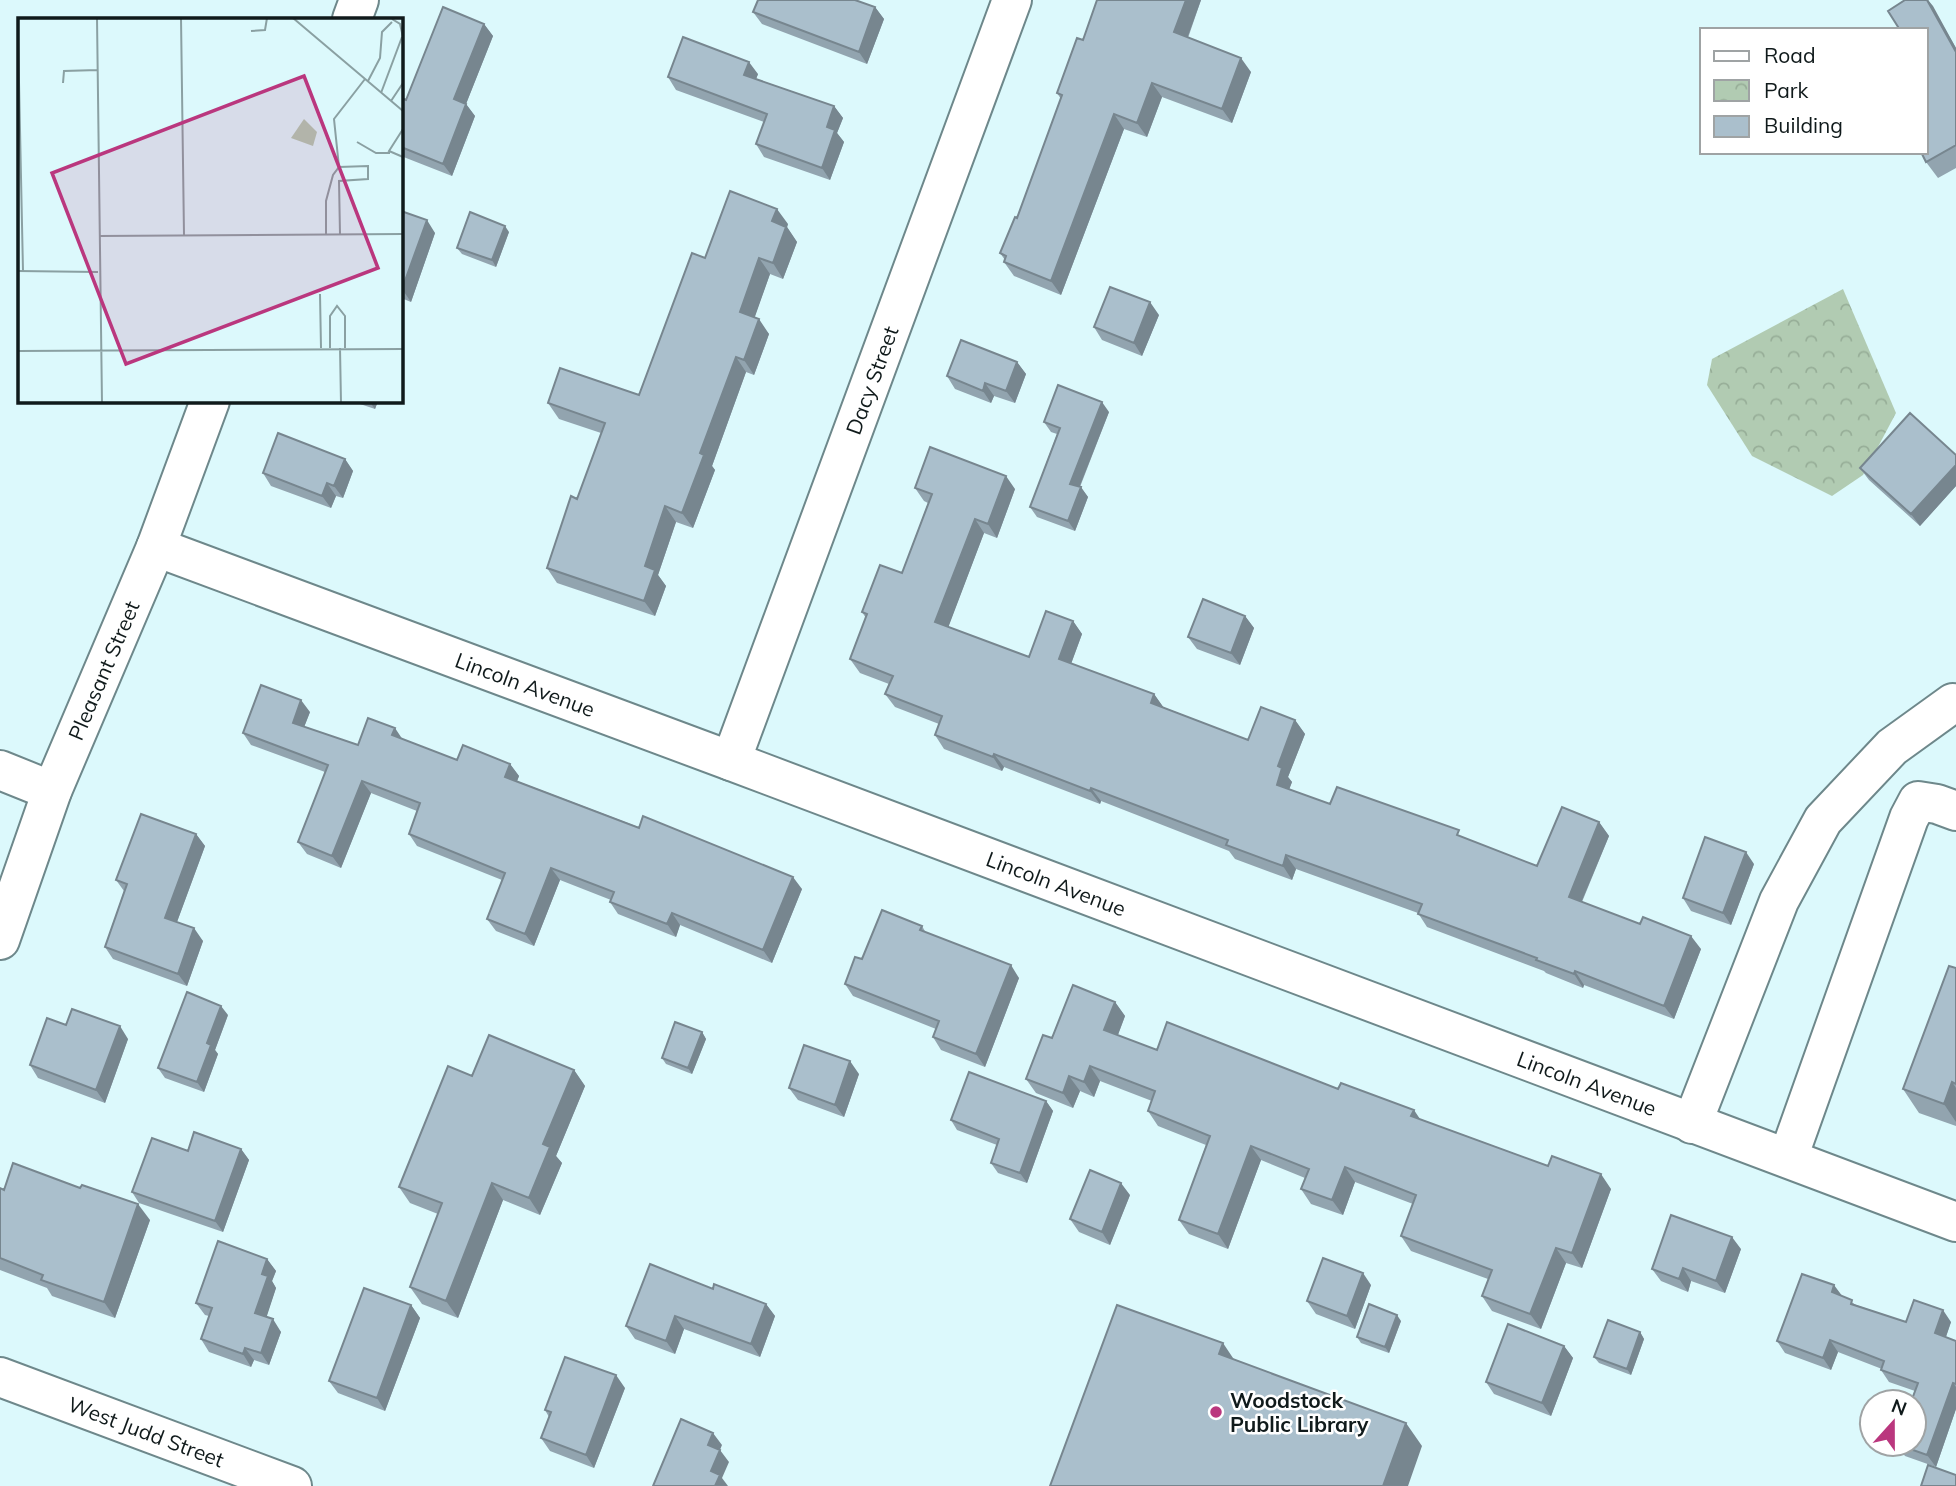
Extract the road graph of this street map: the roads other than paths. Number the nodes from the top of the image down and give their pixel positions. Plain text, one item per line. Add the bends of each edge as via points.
1 (359, 0) edge
2 (1012, 0) edge
3 (352, 18) edge
4 (210, 402) edge
5 (156, 547) junction
6 (1955, 702) edge
7 (731, 761) junction
8 (0, 770) edge
9 (52, 791) junction
10 (1956, 811) edge
11 (0, 940) edge
12 (1692, 1124) junction
13 (1788, 1158) junction
14 (1956, 1222) edge
15 (0, 1377) edge
16 (292, 1486) edge

1 - 3 street
2 - 7 street, Dacy Street
4 - 5 street, Pleasant Street
5 - 7 street, Lincoln Avenue
5 - 9 street, Pleasant Street
6 - 12 street via 1892,747 1823,820 1779,901
7 - 12 street, Lincoln Avenue
8 - 9 street
9 - 11 street, Pleasant Street
10 - 13 street via 1918,801 1909,818
12 - 13 street, Lincoln Avenue
13 - 14 street, Lincoln Avenue
15 - 16 street, West Judd Street

